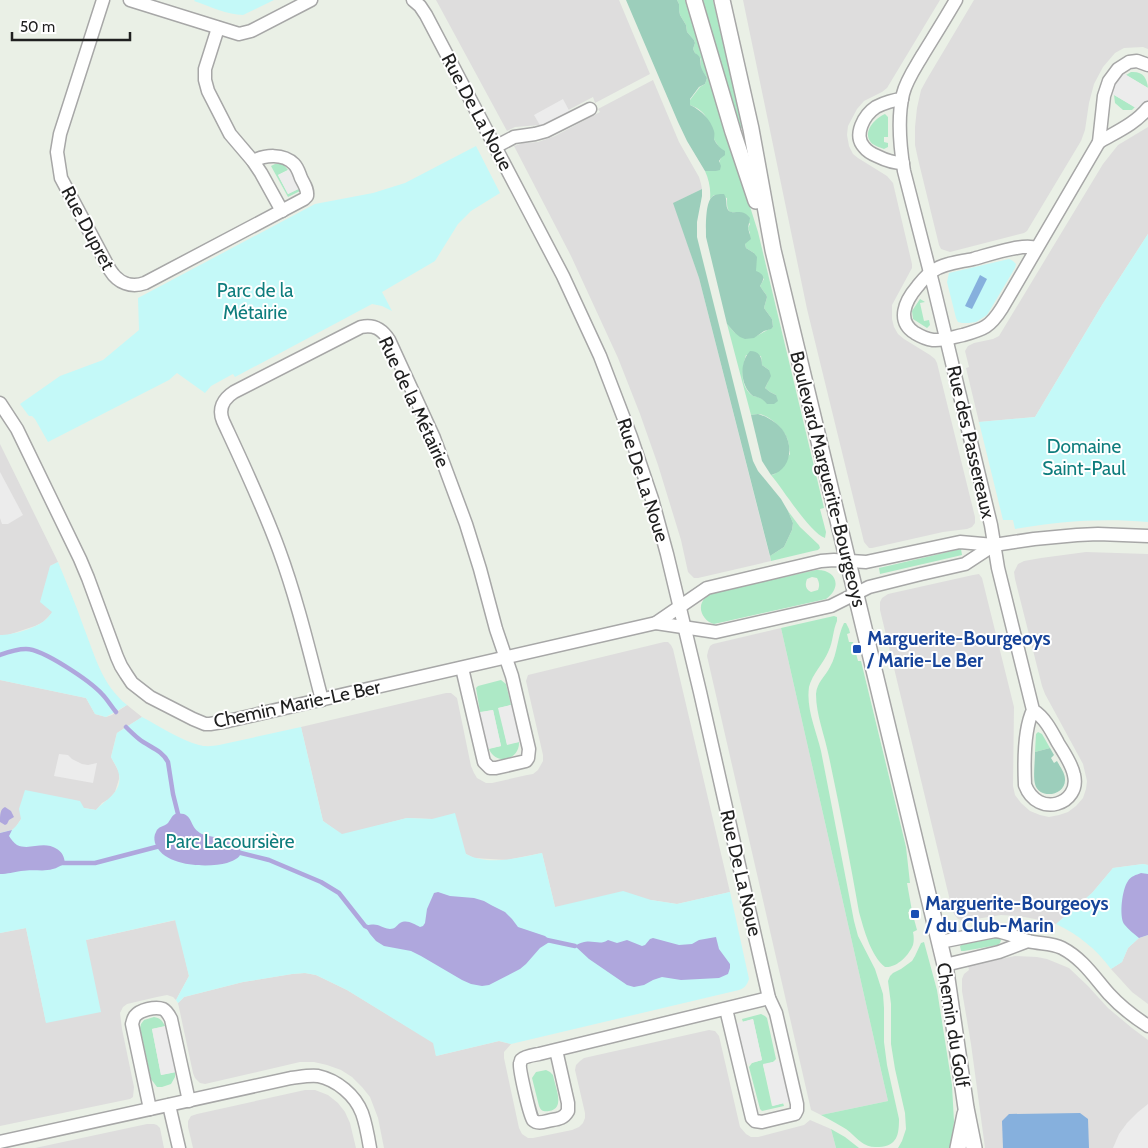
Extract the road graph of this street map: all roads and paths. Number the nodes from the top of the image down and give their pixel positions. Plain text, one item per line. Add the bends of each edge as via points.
1 (103, 0) edge
2 (130, 0) edge
3 (311, 0) edge
4 (413, 0) edge
5 (694, 0) edge
6 (722, 0) edge
7 (956, 0) edge
8 (218, 28) junction
9 (1148, 65) edge
10 (902, 99) junction
11 (1148, 108) edge
12 (590, 109) dead end
13 (1099, 142) junction
14 (495, 147) junction
15 (253, 161) junction
16 (903, 163) junction
17 (282, 211) junction
18 (1036, 248) junction
19 (772, 250) junction
20 (930, 272) junction
21 (946, 339) junction
22 (0, 403) edge
23 (1148, 536) edge
24 (994, 545) junction
25 (848, 561) junction
26 (855, 594) junction
27 (679, 607) junction
28 (656, 623) junction
29 (684, 627) junction
30 (506, 658) junction
31 (462, 668) junction
32 (322, 700) junction
33 (1032, 710) junction
34 (1028, 941) junction
35 (940, 942) junction
36 (945, 965) junction
37 (769, 998) junction
38 (726, 1009) junction
39 (1148, 1026) edge
40 (556, 1050) junction
41 (189, 1101) junction
42 (170, 1105) junction
43 (966, 1108) junction
44 (150, 1109) junction
45 (0, 1142) edge
46 (179, 1148) edge
47 (370, 1148) edge
48 (958, 1148) edge
49 (974, 1148) edge

1 - 17 street, Rue Dupret via 60,134 57,159 61,178 116,278 128,285 143,284
2 - 8 street
3 - 8 street via 247,33
4 - 14 street, Rue De La Noue via 426,15
5 - 19 street, Boulevard Marguerite-Bourgeoys
6 - 19 street, Boulevard Marguerite-Bourgeoys via 751,129
7 - 10 street, Rue des Passereaux via 907,83
8 - 15 street via 205,69 206,85 230,134
9 - 13 street via 1129,62 1112,77 1104,96
10 - 16 street, Rue des Passereaux via 900,132
10 - 16 street via 872,111 862,124 860,137 868,151 888,161
11 - 13 street via 1130,124
12 - 14 street via 544,132 514,137
13 - 18 street
14 - 27 street, Rue De La Noue via 559,266 602,360 652,499
15 - 17 street
15 - 17 street, Rue Dupret via 276,156 296,166 308,194
16 - 20 street, Rue des Passereaux
18 - 20 street via 1013,249
18 - 21 street via 990,325
19 - 25 street, Boulevard Marguerite-Bourgeoys
20 - 21 street, Rue des Passereaux
20 - 21 street, Rue des Passereaux via 908,299 905,319 909,328 925,338
21 - 24 street, Rue des Passereaux
22 - 32 street, Chemin Marie-Le Ber via 17,429 80,559 119,661 132,682 150,697 205,724
23 - 24 street via 1077,535
24 - 25 street, Chemin Marie-Le Ber via 960,542 866,562
24 - 26 street, Chemin Marie-Le Ber via 965,564 869,587
24 - 33 street, Rue des Passereaux
25 - 26 street, Boulevard Marguerite-Bourgeoys
25 - 27 street, Chemin Marie-Le Ber via 821,561 707,588
26 - 29 street, Chemin Marie-Le Ber via 832,606 716,632
26 - 35 street, Boulevard Marguerite-Bourgeoys
27 - 28 street, Chemin Marie-Le Ber
27 - 29 street, Rue De La Noue
28 - 29 street, Chemin Marie-Le Ber
28 - 30 street, Chemin Marie-Le Ber
29 - 37 street, Rue De La Noue
30 - 31 street, Chemin Marie-Le Ber
30 - 31 street via 529,754 526,761 501,768 490,768 484,762
30 - 32 street, Rue de la Métairie via 466,524 420,406 386,335 375,327 361,327 234,392 226,398 221,410 223,422 280,551
31 - 32 street, Chemin Marie-Le Ber
33 - 33 street via 1026,735 1025,785 1034,799 1052,805 1072,792 1075,777 1050,729
34 - 35 street via 995,931
34 - 36 street via 999,952
34 - 39 street via 1062,948 1074,956 1120,1005
35 - 36 street, Chemin du Golf
36 - 43 street, Chemin du Golf
37 - 38 street
37 - 38 street, Rue De La Noue via 776,1013 797,1104 792,1115 762,1122 752,1118
38 - 40 street
40 - 40 street via 526,1057 520,1064 529,1111 537,1122 559,1119 568,1111
41 - 42 street
41 - 44 street via 171,1019 162,1009 153,1009 136,1016 132,1024
41 - 47 street via 301,1076 318,1076 336,1083 357,1103
42 - 44 street
42 - 46 street
43 - 48 street, Chemin du Golf
43 - 49 street, Chemin du Golf
44 - 45 street

